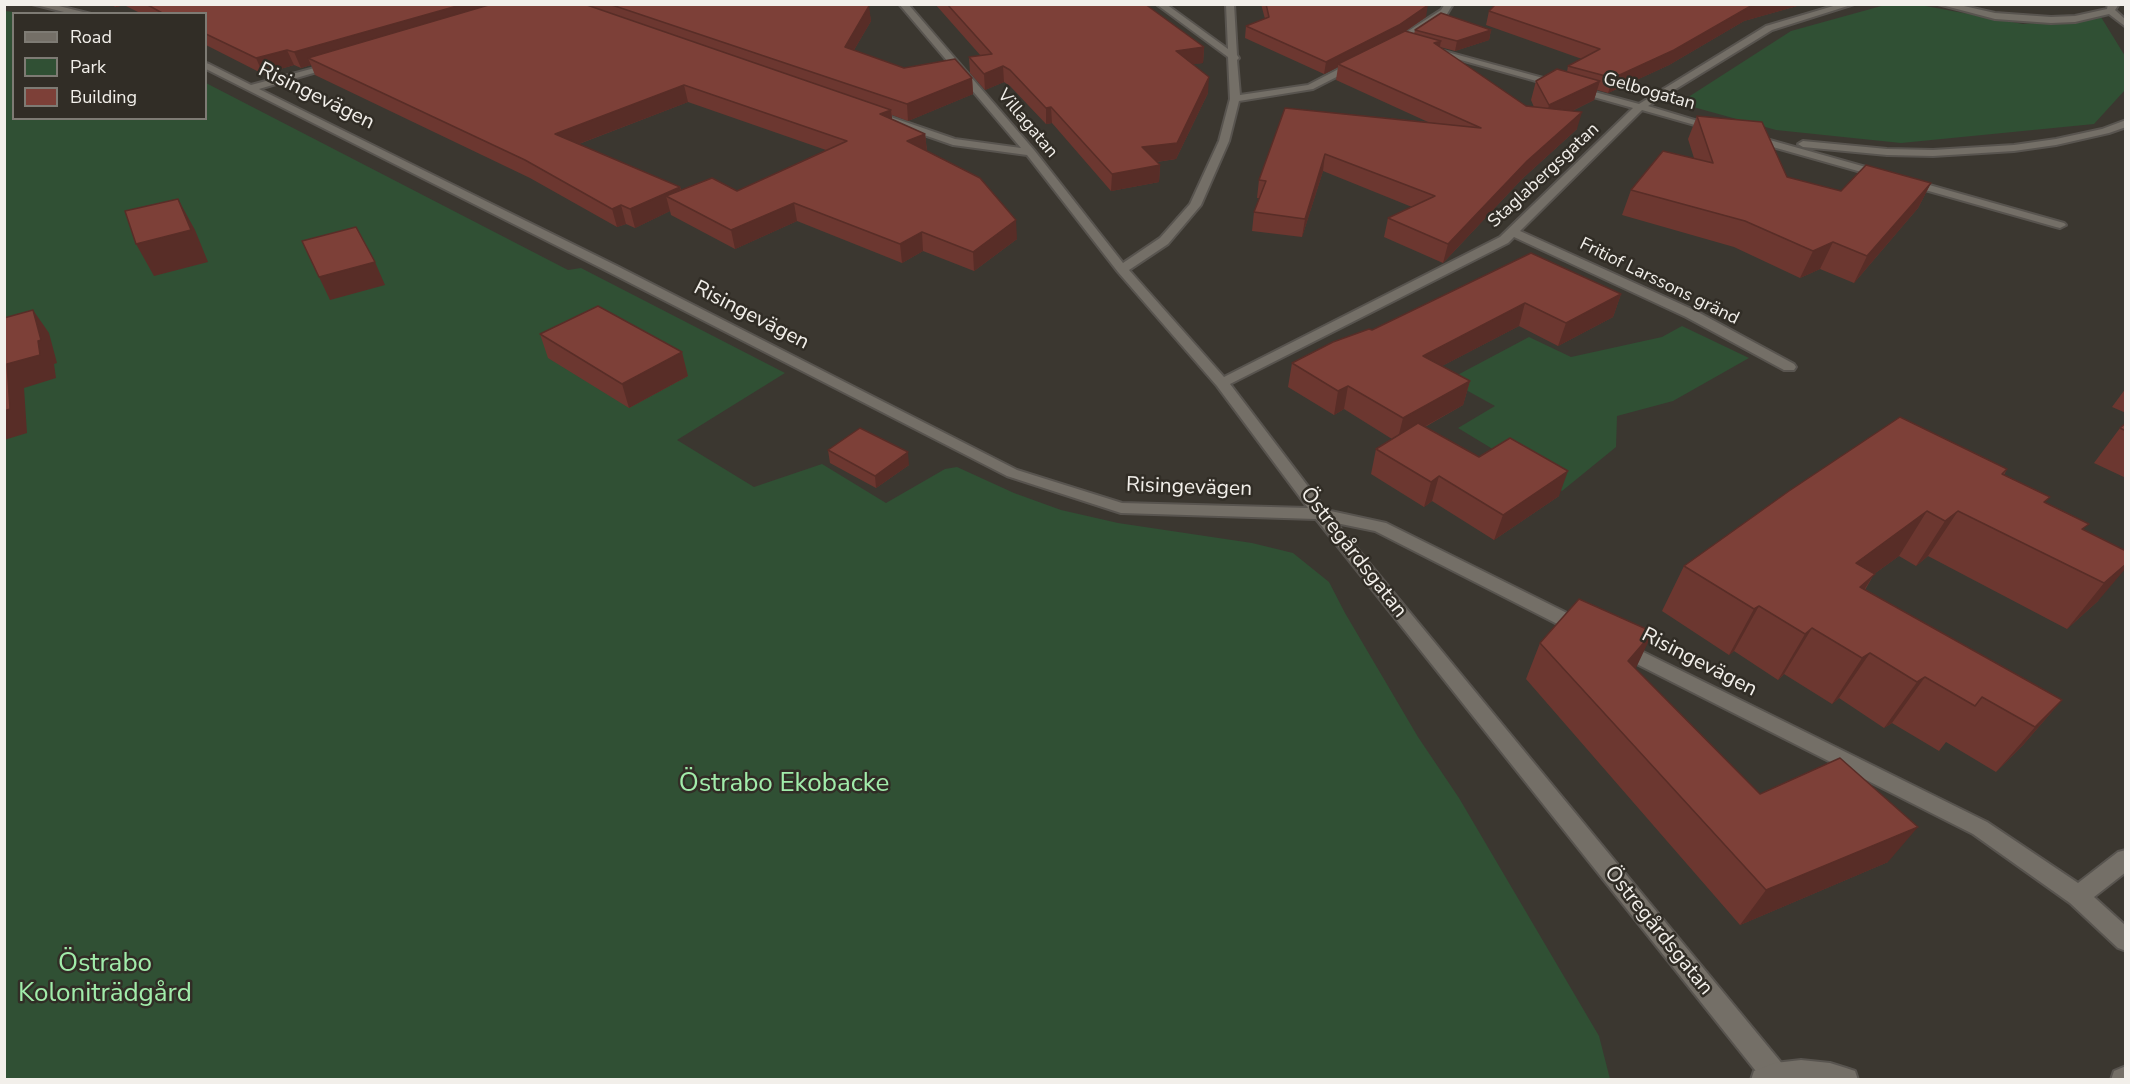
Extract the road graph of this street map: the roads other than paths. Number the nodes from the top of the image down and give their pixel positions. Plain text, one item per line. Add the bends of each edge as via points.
1 (36, 4) edge
2 (903, 4) edge
3 (1160, 4) edge
4 (1230, 4) edge
5 (1449, 4) edge
6 (1850, 4) edge
7 (1942, 4) edge
8 (2113, 8) edge
9 (77, 12) edge
10 (2126, 25) edge
11 (1401, 40) junction
12 (1381, 51) edge
13 (1235, 58) junction
14 (1361, 61) edge
15 (340, 62) edge
16 (207, 66) edge
17 (251, 88) junction
18 (1235, 99) junction
19 (1640, 107) junction
20 (875, 115) edge
21 (2126, 123) edge
22 (1731, 132) edge
23 (1742, 135) edge
24 (1776, 145) junction
25 (1030, 152) junction
26 (1890, 177) edge
27 (1901, 180) edge
28 (2060, 225) dead end
29 (1512, 232) junction
30 (1122, 268) junction
31 (1789, 367) dead end
32 (1222, 383) junction
33 (1320, 514) junction
34 (2126, 859) edge
35 (2078, 896) junction
36 (2126, 941) edge
37 (1769, 1077) edge
38 (1846, 1080) edge

1 - 9 street
2 - 25 street, Villagatan
3 - 13 street
4 - 13 street
5 - 11 street via 1444,12
6 - 19 street, Staglabergsgatan via 1769,28
7 - 8 street via 2025,19 2075,19
8 - 10 street
11 - 12 street
11 - 19 street, Gelbogatan
13 - 18 street
14 - 18 street via 1310,87
15 - 17 street
16 - 17 street, Risingevägen
17 - 33 street, Risingevägen via 1012,473 1121,508
18 - 30 street via 1224,141 1195,205 1164,241
19 - 22 street, Gelbogatan
19 - 29 street, Staglabergsgatan
20 - 25 street via 953,142
21 - 24 street via 2056,142 2014,148 1934,153 1781,142
23 - 24 street
24 - 26 street
25 - 30 street, Villagatan
27 - 28 street
29 - 31 street, Fritiof Larssons gränd via 1691,314
29 - 32 street, Staglabergsgatan via 1504,240
30 - 32 street, Östregårdsgatan
32 - 33 street, Östregårdsgatan
33 - 35 street, Risingevägen via 1380,527 1980,828
33 - 37 street, Östregårdsgatan
34 - 35 street
35 - 36 street, Risingevägen
37 - 38 street via 1801,1072

